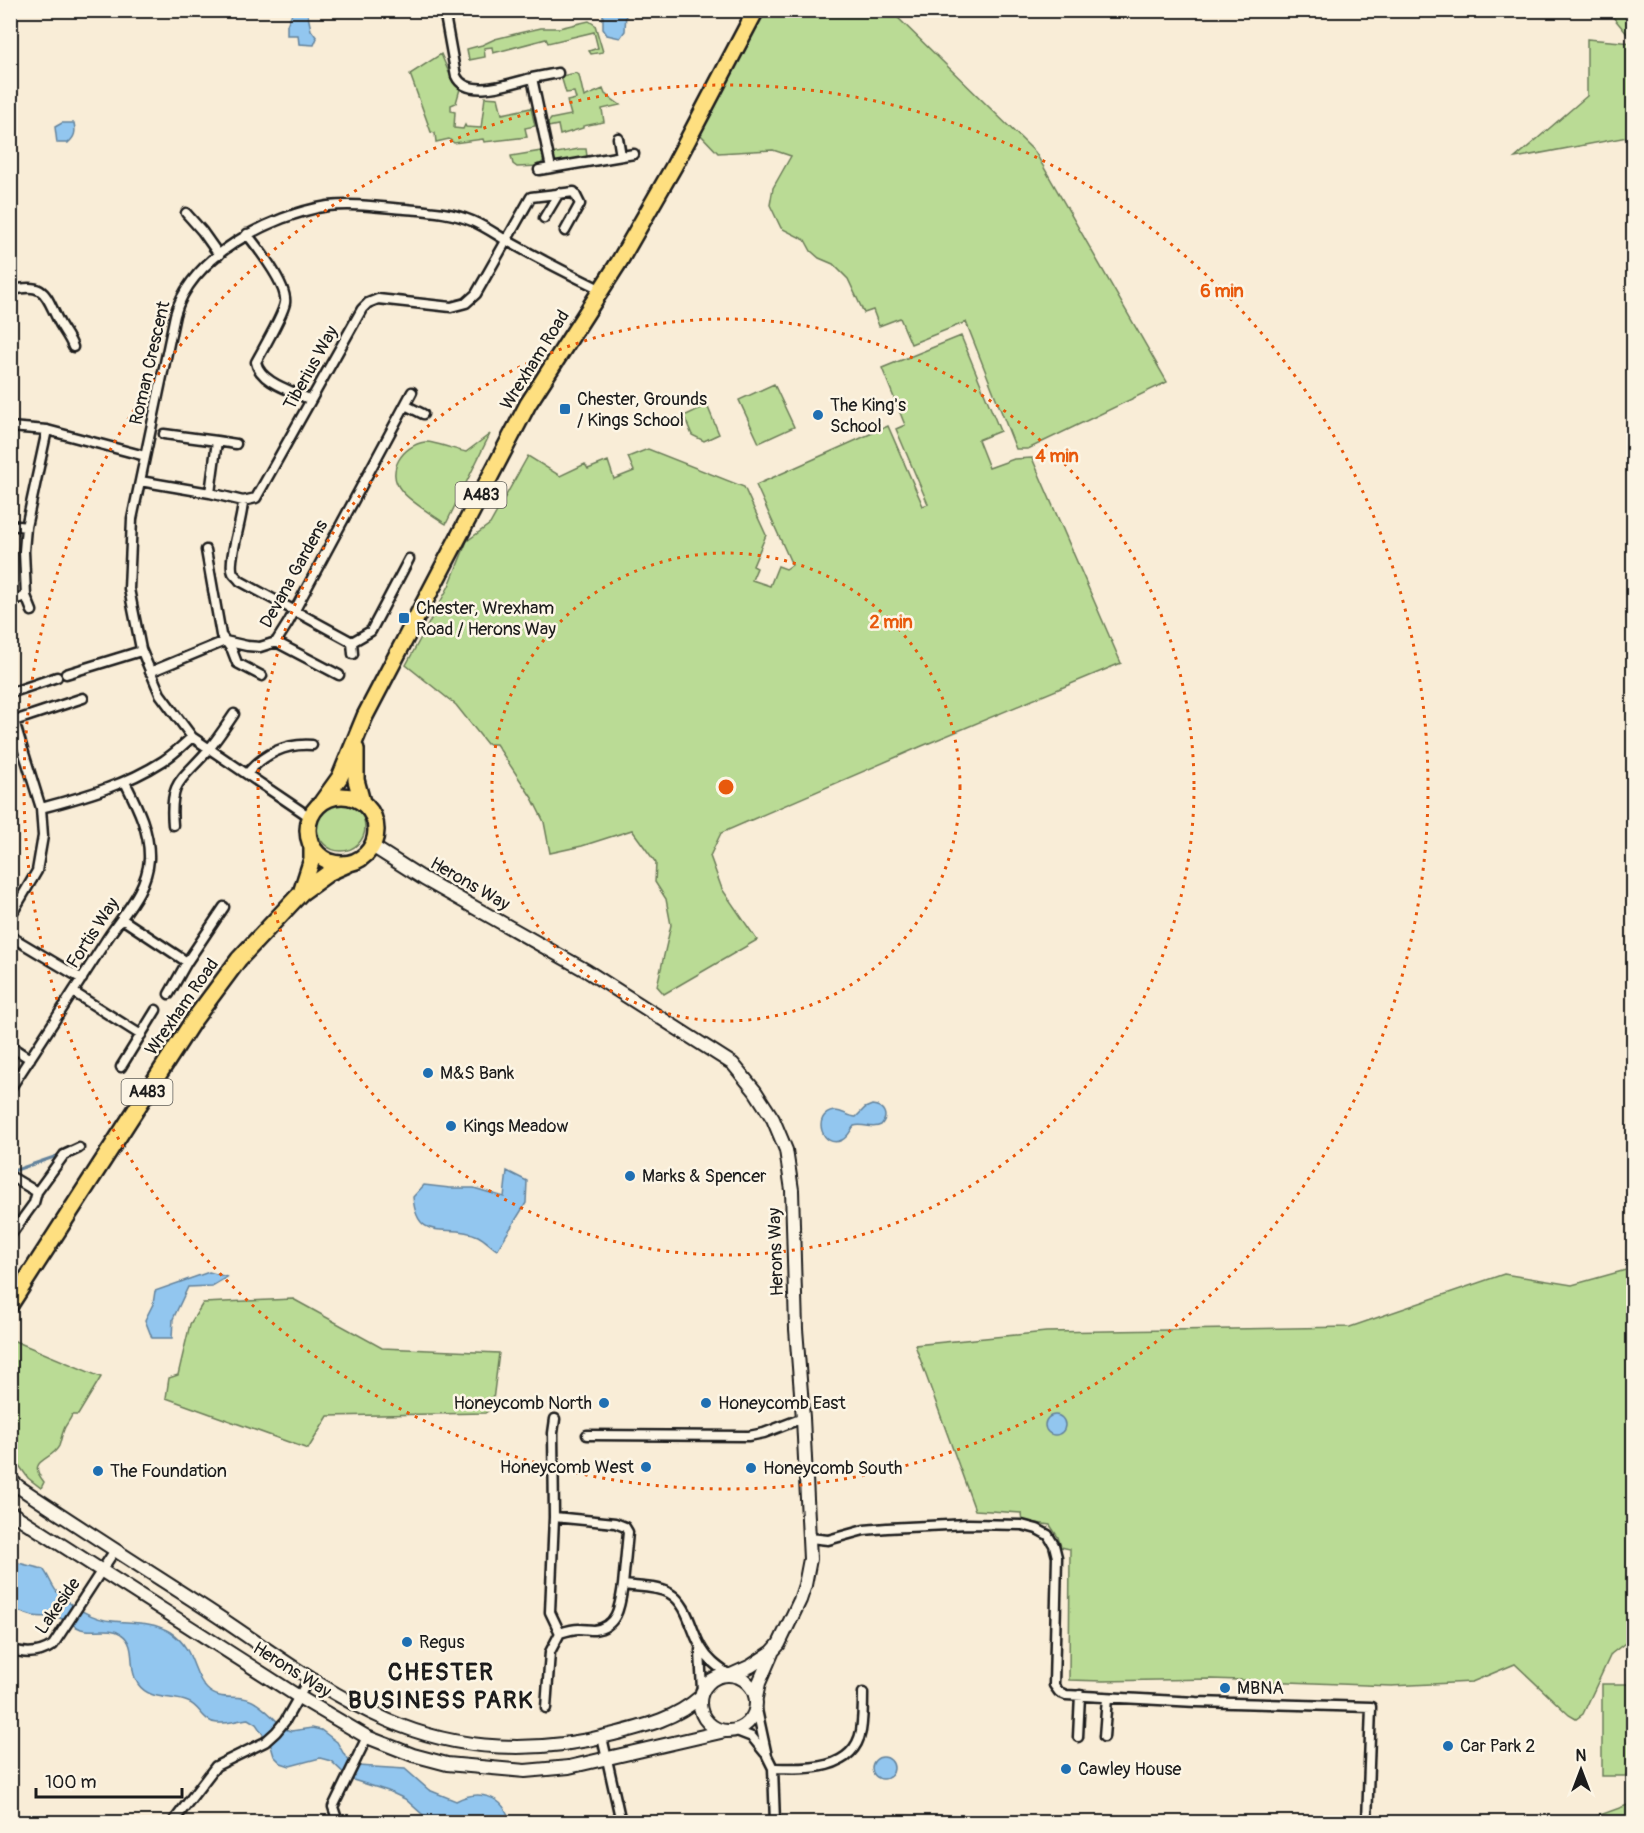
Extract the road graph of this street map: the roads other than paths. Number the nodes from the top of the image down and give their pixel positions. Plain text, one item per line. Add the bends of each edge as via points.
1 (444, 10) edge
2 (756, 10) edge
3 (558, 73) dead end
4 (531, 78) junction
5 (618, 138) dead end
6 (634, 154) dead end
7 (621, 156) junction
8 (551, 168) junction
9 (539, 171) dead end
10 (559, 193) junction
11 (186, 213) dead end
12 (544, 218) dead end
13 (565, 231) dead end
14 (247, 234) junction
15 (506, 240) junction
16 (219, 255) junction
17 (602, 290) junction
18 (10, 291) edge
19 (73, 347) dead end
20 (412, 392) dead end
21 (311, 400) junction
22 (405, 405) junction
23 (423, 414) dead end
24 (10, 427) edge
25 (47, 430) junction
26 (164, 434) dead end
27 (217, 441) junction
28 (236, 444) dead end
29 (145, 456) junction
30 (140, 481) junction
31 (210, 493) junction
32 (243, 501) junction
33 (10, 525) edge
34 (26, 527) junction
35 (206, 550) dead end
36 (409, 560) dead end
37 (26, 596) junction
38 (10, 602) edge
39 (32, 611) dead end
40 (294, 612) junction
41 (225, 641) junction
42 (276, 642) junction
43 (352, 642) junction
44 (141, 651) junction
45 (353, 654) dead end
46 (150, 672) junction
47 (339, 675) dead end
48 (262, 676) dead end
49 (10, 693) edge
50 (83, 698) dead end
51 (234, 714) dead end
52 (12, 722) edge
53 (357, 736) junction
54 (192, 737) junction
55 (312, 745) dead end
56 (208, 750) junction
57 (247, 774) junction
58 (124, 782) junction
59 (322, 802) junction
60 (362, 802) junction
61 (41, 808) junction
62 (310, 817) junction
63 (173, 825) dead end
64 (372, 846) junction
65 (312, 847) junction
66 (348, 864) junction
67 (301, 893) junction
68 (224, 907) dead end
69 (10, 916) edge
70 (122, 919) junction
71 (10, 936) edge
72 (187, 962) junction
73 (82, 979) junction
74 (73, 992) junction
75 (169, 994) dead end
76 (156, 1010) dead end
77 (141, 1035) junction
78 (10, 1046) edge
79 (30, 1059) junction
80 (121, 1067) dead end
81 (10, 1089) edge
82 (79, 1148) dead end
83 (10, 1176) edge
84 (37, 1192) junction
85 (10, 1236) edge
86 (10, 1305) edge
87 (803, 1418) junction
88 (555, 1419) dead end
89 (586, 1434) dead end
90 (10, 1479) edge
91 (10, 1512) edge
92 (554, 1516) junction
93 (810, 1538) junction
94 (115, 1550) junction
95 (102, 1571) junction
96 (623, 1585) junction
97 (560, 1633) junction
98 (700, 1647) junction
99 (10, 1650) edge
100 (772, 1652) junction
101 (730, 1675) junction
102 (310, 1677) junction
103 (863, 1693) dead end
104 (701, 1694) junction
105 (1080, 1695) junction
106 (299, 1697) junction
107 (1107, 1698) junction
108 (756, 1702) junction
109 (546, 1708) dead end
110 (730, 1730) junction
111 (367, 1737) junction
112 (602, 1737) junction
113 (1078, 1737) dead end
114 (1104, 1737) dead end
115 (767, 1755) junction
116 (608, 1759) junction
117 (773, 1768) junction
118 (173, 1822) edge
119 (339, 1822) edge
120 (621, 1822) edge
121 (775, 1822) edge
122 (1367, 1822) edge

1 - 4 street via 456,76 464,86 485,88
2 - 17 highway, Wrexham Road / A483 via 674,166
3 - 4 street
4 - 8 street
5 - 7 street
6 - 7 street
7 - 8 street
8 - 9 street
10 - 12 street
10 - 13 street via 574,192 580,204
10 - 15 street via 531,196
11 - 16 street
14 - 15 street, Roman Crescent via 288,216 354,204 437,212 471,221
14 - 16 street, Roman Crescent
14 - 21 street via 285,292 285,304 256,362 258,370 266,378
15 - 17 street, Roman Crescent
15 - 21 street, Tiberius Way via 476,294 466,303 452,307 378,299 368,303
16 - 29 street, Roman Crescent via 191,280 178,304
17 - 53 highway, Wrexham Road / A483 via 528,404
18 - 19 street via 22,287 44,291
20 - 22 street, Devana Gardens
21 - 32 street, Tiberius Way via 261,493
22 - 23 street
22 - 40 street, Devana Gardens
24 - 25 street
25 - 29 street
25 - 34 street
26 - 27 street
27 - 28 street
27 - 31 street
29 - 30 street, Roman Crescent
30 - 31 street
30 - 44 street, Roman Crescent via 132,519 129,589
31 - 32 street
32 - 40 street via 231,560 233,573
33 - 34 street
34 - 37 street
35 - 41 street
36 - 43 street via 371,631
37 - 38 street
37 - 39 street
40 - 42 street, Devana Gardens
40 - 43 street
41 - 42 street, Devana Gardens via 260,647
41 - 46 street
41 - 48 street via 237,663
42 - 47 street
43 - 45 street
44 - 46 street, Roman Crescent
44 - 49 street
46 - 54 street, Roman Crescent via 160,694
50 - 52 street
51 - 56 street
52 - 61 street
53 - 59 highway, Wrexham Road / A483 via 340,777
53 - 60 highway, Wrexham Road / A483 via 354,766
54 - 56 street, Roman Crescent
54 - 58 street via 164,761
55 - 57 street via 277,750
56 - 57 street, Roman Crescent
56 - 63 street via 175,788
57 - 62 street, Roman Crescent
58 - 61 street
58 - 70 street, Fortis Way via 144,825 149,861 146,877
59 - 60 highway via 342,795
59 - 62 highway, A483
60 - 64 highway, A483 via 374,817 376,837
61 - 69 street via 43,836 37,871
62 - 65 highway, A483 via 307,827
64 - 66 highway, A483
64 - 87 street, Herons Way via 685,1032 733,1064 755,1090 773,1119 790,1169
65 - 66 highway via 327,861
65 - 67 highway, Wrexham Road / A483
66 - 67 highway, Wrexham Road / A483
67 - 86 highway, Wrexham Road / A483 via 238,959 193,1021
68 - 72 street
70 - 72 street
70 - 73 street, Fortis Way
71 - 73 street
72 - 75 street
73 - 74 street, Fortis Way
74 - 77 street
74 - 79 street, Fortis Way
76 - 77 street
77 - 80 street
78 - 79 street
79 - 81 street, Fortis Way
82 - 84 street via 64,1155
83 - 84 street
84 - 85 street via 34,1203
87 - 89 street via 749,1436
87 - 93 street, Herons Way
88 - 92 street
90 - 94 street, Herons Way
91 - 95 street, Herons Way
92 - 96 street via 625,1527 628,1532
92 - 97 street via 550,1612
93 - 100 street, Herons Way via 805,1585 789,1627
93 - 105 street via 828,1540 864,1530 968,1524 1022,1525 1048,1535 1057,1557 1054,1685 1066,1695
94 - 95 street, Lakeside
94 - 102 street, Herons Way
95 - 99 street, Lakeside via 59,1639 45,1651
95 - 106 street, Herons Way
96 - 97 street via 619,1611 604,1627
96 - 98 street via 670,1593 685,1611
97 - 109 street via 550,1652
98 - 101 street
98 - 104 street
100 - 101 street, Herons Way
100 - 108 street, Herons Way
101 - 104 street via 712,1679
101 - 108 street via 747,1682
102 - 106 street
102 - 112 street, Herons Way via 387,1720 455,1742 531,1748
103 - 117 street via 861,1733 848,1754 825,1767
104 - 110 street via 703,1717 713,1727
104 - 112 street, Herons Way via 680,1713
105 - 107 street
105 - 113 street
106 - 111 street, Herons Way
106 - 118 street via 285,1721 265,1742 216,1766
107 - 114 street
107 - 122 street via 1371,1707
108 - 110 street via 751,1719 743,1727
108 - 115 street
110 - 115 street via 752,1737
110 - 116 street, Herons Way
111 - 116 street, Herons Way via 414,1755 478,1768 525,1771
111 - 119 street via 333,1807
112 - 116 street
115 - 117 street
116 - 120 street
117 - 121 street

